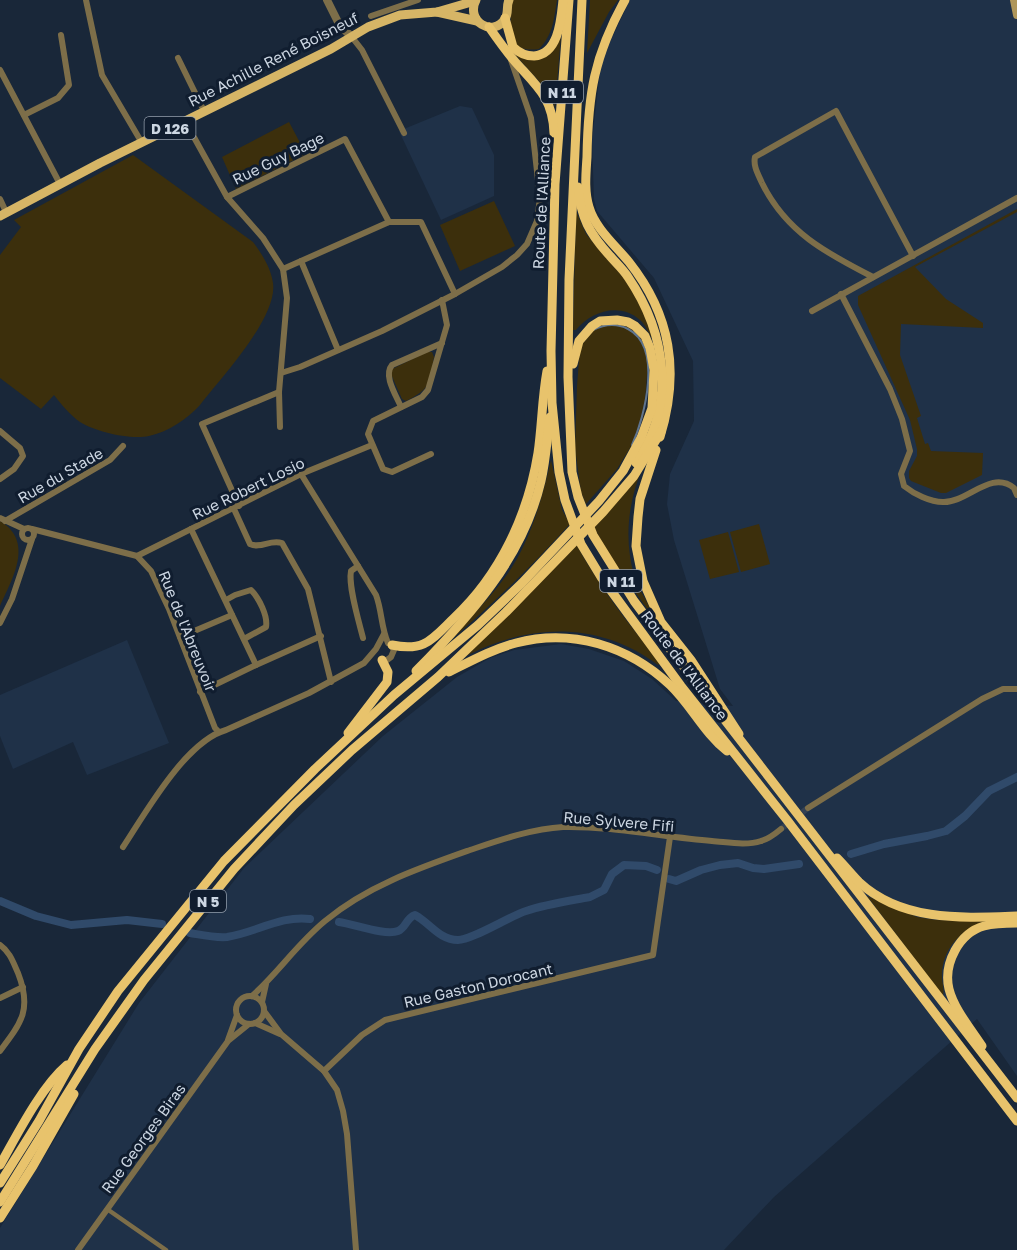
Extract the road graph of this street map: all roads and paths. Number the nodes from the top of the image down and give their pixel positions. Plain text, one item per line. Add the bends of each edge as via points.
1 (86, 0) edge
2 (327, 0) edge
3 (418, 0) edge
4 (563, 0) edge
5 (569, 0) edge
6 (582, 0) edge
7 (625, 0) edge
8 (1014, 0) edge
9 (475, 1) edge
10 (507, 2) edge
11 (437, 12) junction
12 (1017, 15) edge
13 (371, 16) dead end
14 (505, 18) junction
15 (477, 21) junction
16 (489, 27) junction
17 (61, 35) dead end
18 (351, 36) junction
19 (509, 54) junction
20 (178, 58) dead end
21 (0, 70) edge
22 (204, 111) junction
23 (24, 115) junction
24 (185, 121) junction
25 (404, 133) dead end
26 (142, 143) junction
27 (574, 148) junction
28 (555, 183) junction
29 (60, 184) junction
30 (227, 197) junction
31 (1017, 198) edge
32 (0, 199) edge
33 (2, 214) edge
34 (389, 222) junction
35 (912, 256) junction
36 (301, 261) junction
37 (283, 269) junction
38 (873, 277) junction
39 (455, 294) junction
40 (841, 294) junction
41 (442, 300) junction
42 (812, 311) dead end
43 (442, 343) junction
44 (338, 350) junction
45 (551, 351) junction
46 (280, 373) junction
47 (568, 377) junction
48 (279, 392) junction
49 (552, 403) junction
50 (401, 407) junction
51 (280, 427) dead end
52 (0, 432) edge
53 (661, 432) junction
54 (372, 445) junction
55 (123, 446) dead end
56 (431, 454) dead end
57 (302, 474) junction
58 (0, 480) edge
59 (1017, 495) edge
60 (237, 508) junction
61 (603, 512) junction
62 (3, 519) edge
63 (32, 529) junction
64 (191, 529) junction
65 (23, 533) junction
66 (54, 536) junction
67 (33, 538) junction
68 (563, 547) junction
69 (25, 556) junction
70 (136, 556) junction
71 (358, 566) junction
72 (226, 600) junction
73 (232, 615) junction
74 (0, 623) edge
75 (321, 636) junction
76 (180, 638) junction
77 (363, 638) dead end
78 (244, 639) junction
79 (384, 645) junction
80 (381, 659) junction
81 (368, 660) junction
82 (256, 665) junction
83 (438, 677) junction
84 (331, 682) junction
85 (1017, 689) edge
86 (200, 692) junction
87 (218, 731) junction
88 (345, 738) junction
89 (750, 754) junction
90 (738, 759) junction
91 (315, 769) junction
92 (808, 808) tunnel mouth
93 (781, 830) tunnel mouth
94 (811, 832) junction
95 (670, 837) junction
96 (123, 847) dead end
97 (1017, 916) edge
98 (1017, 923) edge
99 (0, 945) edge
100 (267, 984) junction
101 (23, 987) junction
102 (252, 996) junction
103 (0, 998) edge
104 (262, 1002) junction
105 (264, 1011) junction
106 (237, 1015) junction
107 (252, 1023) junction
108 (280, 1034) junction
109 (228, 1041) junction
110 (0, 1051) edge
111 (73, 1060) junction
112 (83, 1069) junction
113 (324, 1071) junction
114 (998, 1074) junction
115 (1000, 1097) junction
116 (1017, 1098) edge
117 (1017, 1121) edge
118 (1017, 1129) edge
119 (0, 1165) edge
120 (0, 1183) edge
121 (0, 1202) edge
122 (107, 1209) junction
123 (0, 1218) edge
124 (78, 1250) edge
125 (165, 1250) edge
126 (356, 1250) edge

1 - 26 street via 102,75
2 - 18 street via 340,26
3 - 13 street
4 - 14 highway via 554,42 538,56 525,56 513,47
5 - 28 highway, Route de l'Alliance / N 11
6 - 27 highway, Route de l'Alliance / N 11
7 - 53 highway via 605,41 592,82 587,127 587,196 599,226 643,279 666,331 670,388
8 - 12 main road
9 - 11 main road, Rue Achille René Boisneuf / D 126
9 - 15 main road
10 - 14 main road
11 - 15 main road, Rue Achille René Boisneuf / D 126
11 - 18 main road, Rue Achille René Boisneuf / D 126 via 400,15
14 - 16 main road via 499,25
15 - 16 main road, Rue Achille René Boisneuf
16 - 19 highway
17 - 23 street via 69,85 58,98
18 - 22 main road, Rue Achille René Boisneuf / D 126
18 - 25 street
19 - 28 highway via 549,102 554,122
19 - 39 street via 531,118 540,198 537,221 518,255
20 - 22 street
21 - 23 street
22 - 24 main road, Rue Achille René Boisneuf / D 126
23 - 29 street
24 - 26 main road, Rue Achille René Boisneuf / D 126
24 - 30 street
26 - 29 main road, Rue Achille René Boisneuf / D 126
27 - 47 highway, Route de l'Alliance / N 11
27 - 61 highway via 579,201 586,225 627,274 645,304 662,362 662,395 653,427 640,457
28 - 45 highway, Route de l'Alliance / N 11
29 - 33 main road, Rue Achille René Boisneuf / D 126
30 - 34 street, Rue Guy Bage via 345,139
30 - 37 street via 263,238
31 - 35 street
32 - 33 street
34 - 36 street
34 - 39 street via 421,222
35 - 38 street
35 - 38 street via 836,111 755,157 755,168 772,202 793,226 820,248
36 - 37 street
36 - 44 street
37 - 46 street via 287,298
38 - 40 street
39 - 41 street
40 - 42 street
40 - 59 street via 886,379 902,419 910,451 901,474 904,486 945,503 997,482 1009,484
41 - 43 street via 447,325
41 - 44 street
43 - 50 street via 428,390
43 - 50 street via 389,368 388,375
44 - 46 street
45 - 49 highway, Route de l'Alliance / N 11
45 - 79 highway via 537,454 525,508 508,547 465,608 430,642 415,648
46 - 48 street
47 - 68 highway, N 5 via 579,341 600,321 617,320 635,326 645,336 654,370 652,408 636,450
47 - 89 highway, Route de l'Alliance / N 11 via 572,472 593,535 634,601
48 - 51 street
48 - 60 street via 202,424
49 - 88 highway via 540,482 526,525 506,566 470,615
49 - 90 highway, Route de l'Alliance / N 11 via 559,472 581,544 601,577
50 - 54 street via 371,424 368,434
52 - 58 street via 20,448 23,456
53 - 61 highway via 634,476
53 - 89 highway via 640,500 636,546 643,581 661,622 722,705
54 - 56 street via 383,470 388,472
54 - 57 street, Rue Robert Losio
55 - 62 street, Rue du Stade via 110,460
57 - 60 street, Rue Robert Losio
57 - 71 street
60 - 64 street, Rue Robert Losio
60 - 75 street via 250,544 282,543 308,589
61 - 68 highway, N 5
62 - 65 street
63 - 65 street
63 - 66 street
63 - 67 street
64 - 70 street, Rue Robert Losio
64 - 72 street
65 - 67 street via 26,540
65 - 69 street
66 - 67 street
66 - 70 street
67 - 69 street
68 - 83 highway, N 5 via 506,612
68 - 91 highway, N 5
69 - 74 street
70 - 76 street, Rue de l'Abreuvoir via 151,571
71 - 77 street via 351,571 350,579
71 - 79 street via 379,603
72 - 73 street
72 - 78 street via 251,590 266,617 266,627
73 - 76 street
73 - 78 street
75 - 82 street
75 - 84 street
76 - 86 street, Rue de l'Abreuvoir
78 - 82 street
79 - 80 street via 376,654
79 - 80 street via 393,655
79 - 81 street
80 - 81 street
80 - 88 highway via 388,672 387,682
81 - 84 street
82 - 86 street
83 - 90 highway via 515,643 558,637 596,643 627,654 669,684 718,744
83 - 112 highway, N 5 via 352,750 234,869 144,981
84 - 87 street
85 - 92 street via 1003,689 982,699
86 - 87 street, Rue de l'Abreuvoir
87 - 96 street via 188,756
88 - 91 highway
89 - 94 highway, Route de l'Alliance / N 11
90 - 115 highway, Route de l'Alliance / N 11
91 - 111 highway, N 5 via 224,861 118,991
93 - 95 street, Rue Sylvere Fifi via 761,842 751,843
94 - 97 highway via 860,883 889,902 931,915
94 - 114 highway, Route de l'Alliance / N 11
95 - 100 street, Rue Sylvere Fifi via 561,827 518,835 456,855 396,878 351,902 294,950
95 - 113 street, Rue Gaston Dorocant via 653,955 385,1020
98 - 114 highway via 985,926 971,933 954,952 949,970 953,1000
99 - 101 street via 11,957
100 - 102 street, Rue Sylvere Fifi
100 - 104 street, Rue Sylvere Fifi
101 - 103 street
101 - 110 street via 25,1008 21,1021
102 - 104 street
102 - 106 street via 238,1002
104 - 105 street
105 - 107 street via 262,1018
105 - 108 street
106 - 107 street
106 - 109 street, Rue Georges Biras
107 - 108 street
107 - 109 street, Rue Georges Biras
108 - 113 street
109 - 122 street, Rue Georges Biras
111 - 119 highway via 54,1077
111 - 120 highway, N 5
112 - 121 highway, N 5
112 - 123 highway via 75,1091
113 - 126 street via 335,1087 343,1111
114 - 116 highway, Route de l'Alliance / N 11
115 - 117 highway, Route de l'Alliance / N 11
115 - 118 highway
122 - 124 street, Rue Georges Biras
122 - 125 street

